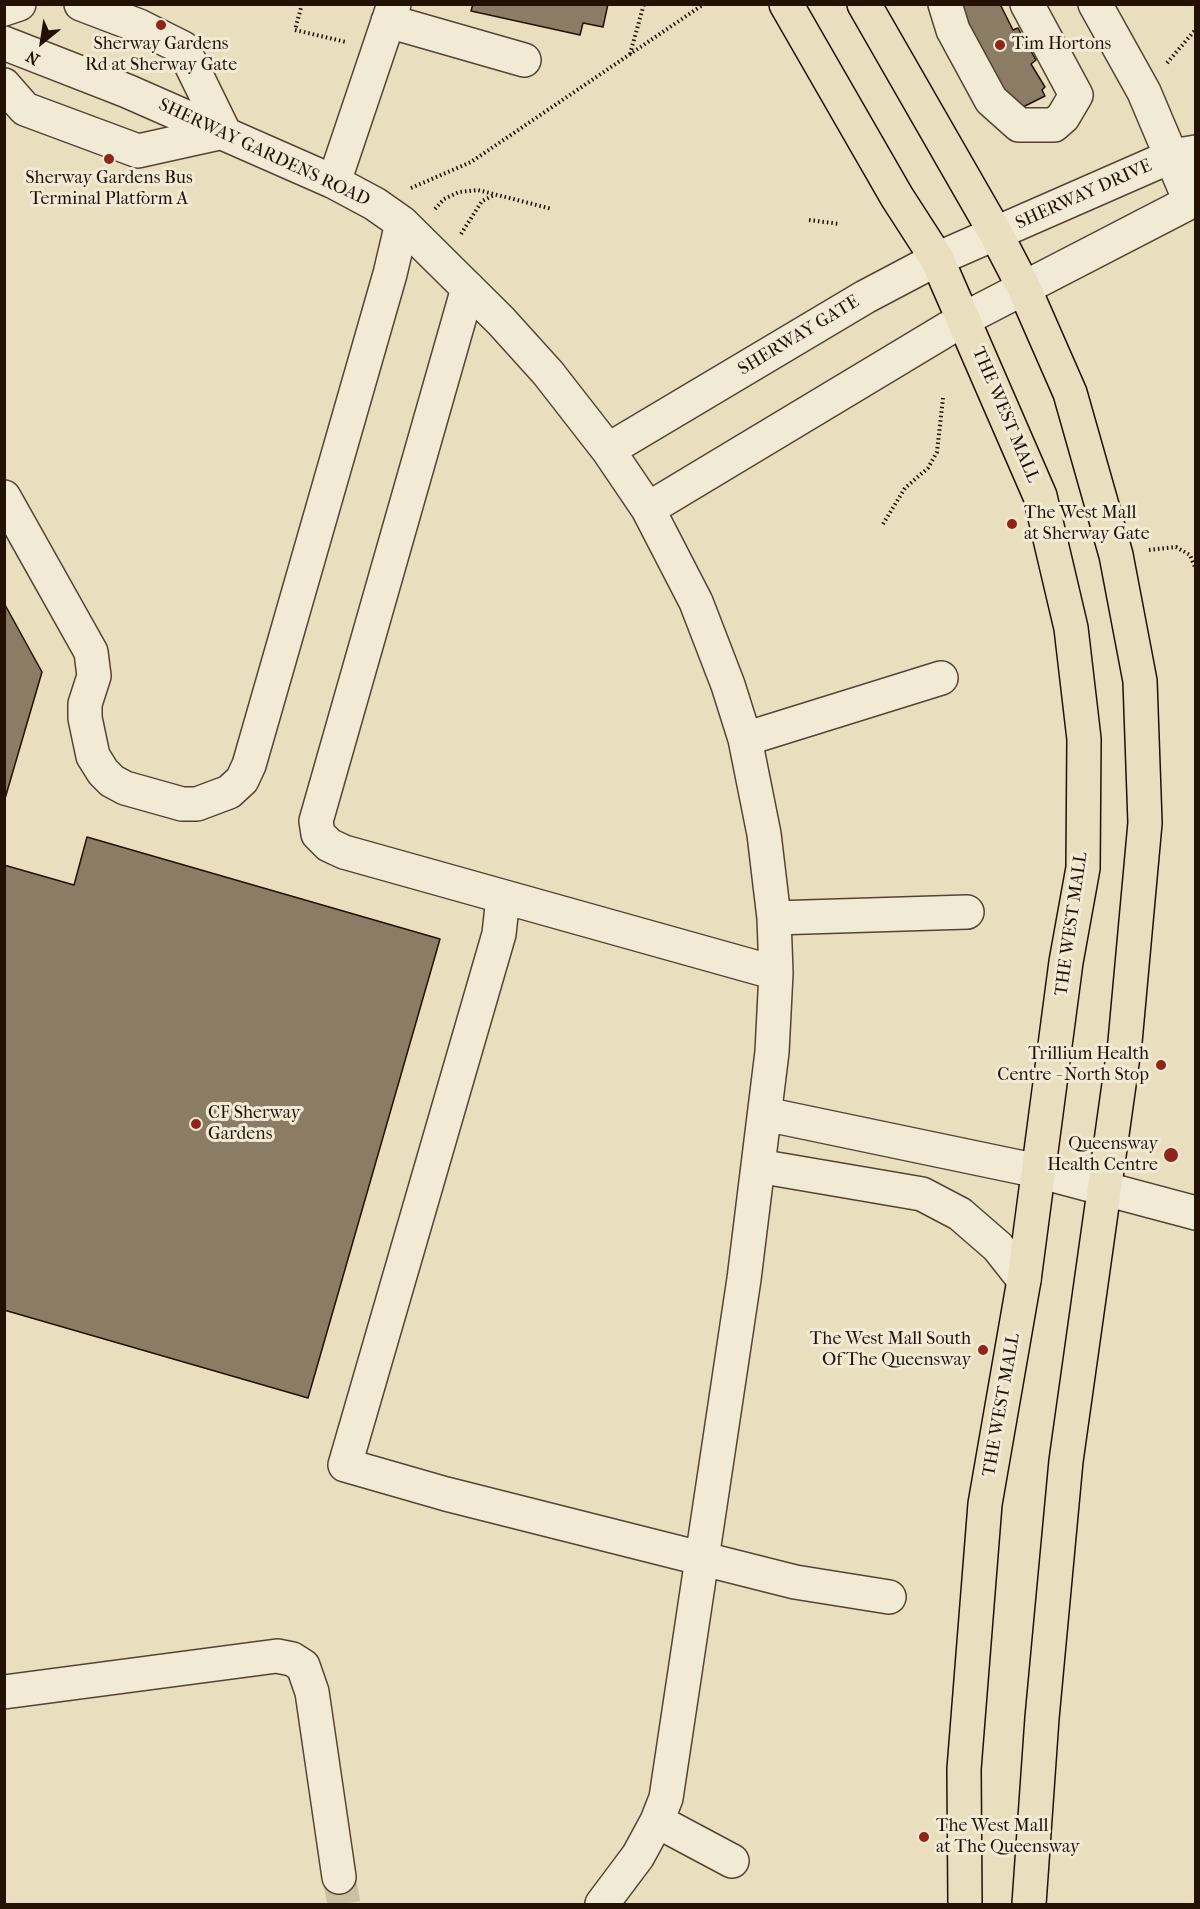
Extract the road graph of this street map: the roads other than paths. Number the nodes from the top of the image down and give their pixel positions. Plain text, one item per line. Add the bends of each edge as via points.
1 (19, 4) edge
2 (81, 4) edge
3 (786, 4) edge
4 (864, 4) edge
5 (945, 4) edge
6 (1027, 4) edge
7 (1095, 4) edge
8 (4, 9) edge
9 (387, 25) edge
10 (4, 43) edge
11 (524, 60) dead end
12 (4, 85) edge
13 (224, 132) junction
14 (1184, 154) edge
15 (334, 182) junction
16 (1193, 200) edge
17 (407, 228) junction
18 (996, 234) junction
19 (937, 260) junction
20 (468, 288) junction
21 (1024, 288) junction
22 (964, 319) junction
23 (608, 450) junction
24 (4, 497) edge
25 (648, 509) junction
26 (941, 678) dead end
27 (745, 739) junction
28 (503, 897) junction
29 (967, 912) dead end
30 (774, 918) junction
31 (776, 973) junction
32 (765, 1114) junction
33 (758, 1166) junction
34 (1038, 1171) junction
35 (1105, 1187) junction
36 (1196, 1213) edge
37 (1024, 1280) junction
38 (700, 1558) junction
39 (890, 1597) dead end
40 (6, 1689) edge
41 (657, 1821) junction
42 (732, 1861) dead end
43 (339, 1877) tunnel mouth
44 (602, 1905) edge
45 (965, 1905) edge
46 (1029, 1905) edge

1 - 8 street
2 - 13 street via 183,48
3 - 19 main road, THE WEST MALL
4 - 18 main road
5 - 6 street via 953,30 991,100 1019,125 1054,125 1076,95
7 - 14 street, SHERWAY DRIVE
9 - 11 street
9 - 15 street
10 - 13 street, SHERWAY GARDENS ROAD
12 - 13 street via 25,109 138,152
13 - 15 street, SHERWAY GARDENS ROAD
14 - 16 street, SHERWAY DRIVE
14 - 18 street, SHERWAY DRIVE
15 - 17 street, SHERWAY GARDENS ROAD via 375,204
16 - 21 street, SHERWAY DRIVE
17 - 20 street, SHERWAY GARDENS ROAD
17 - 24 street via 390,274 249,765 242,780 229,792 196,804 182,804 125,788 102,772 93,756 85,718 94,676 91,652
18 - 19 street, SHERWAY GATE
18 - 21 main road
19 - 22 main road, THE WEST MALL
19 - 23 street, SHERWAY GATE via 865,297
20 - 23 street, SHERWAY GARDENS ROAD via 548,373
20 - 28 street via 316,821 318,834 344,852
21 - 22 street
21 - 35 main road via 1070,393 1116,555 1140,681 1145,823 1125,1042
22 - 25 street
22 - 34 main road, THE WEST MALL via 1040,496 1071,628 1084,739 1083,868 1066,962
23 - 25 street, SHERWAY GARDENS ROAD
25 - 27 street, SHERWAY GARDENS ROAD via 696,602
26 - 27 street
27 - 30 street, SHERWAY GARDENS ROAD via 764,834
28 - 31 street
28 - 38 street via 499,934 345,1466
29 - 30 street
30 - 31 street, SHERWAY GARDENS ROAD
31 - 32 street, SHERWAY GARDENS ROAD
32 - 33 street, SHERWAY GARDENS ROAD
32 - 34 street
33 - 37 street via 922,1194 960,1214 998,1247
33 - 38 street, SHERWAY GARDENS ROAD
34 - 35 street
34 - 37 main road, THE WEST MALL
35 - 36 street
35 - 46 main road via 1066,1461
37 - 45 main road, THE WEST MALL via 985,1504 964,1769
38 - 39 street via 795,1582
38 - 41 street, SHERWAY GARDENS ROAD via 682,1701 666,1798
40 - 43 street via 265,1657 292,1659 303,1666 312,1692
41 - 42 street
41 - 44 street, SHERWAY GARDENS ROAD via 638,1856

